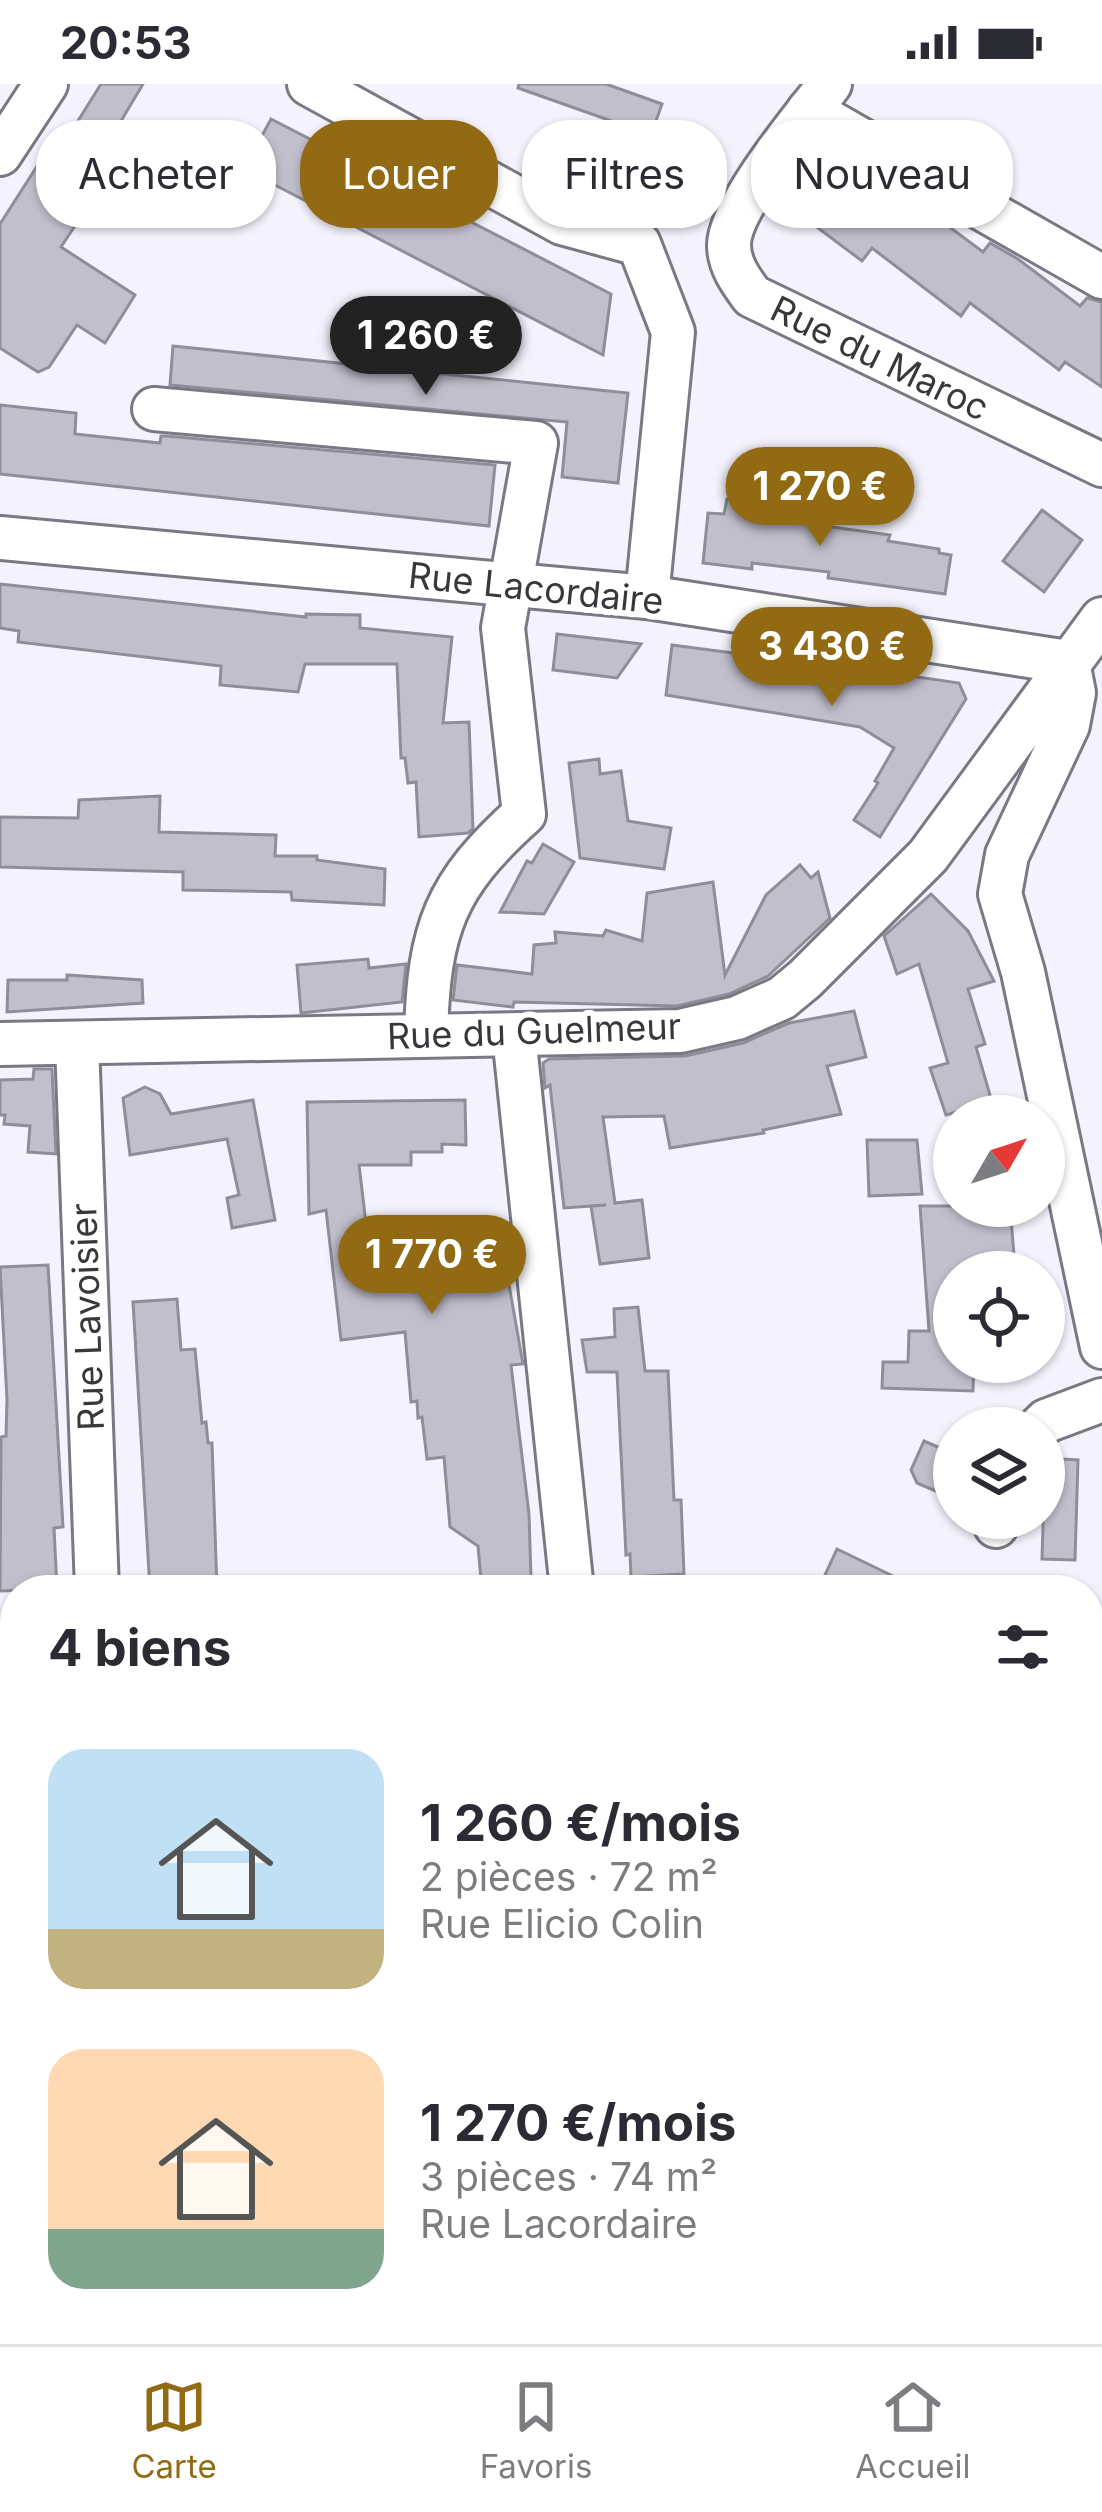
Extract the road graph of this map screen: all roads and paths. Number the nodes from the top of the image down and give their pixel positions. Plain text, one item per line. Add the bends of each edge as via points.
1 (46, 84) edge
2 (308, 84) edge
3 (819, 97) edge
4 (0, 154) edge
5 (1102, 277) edge
6 (154, 409) dead end
7 (1102, 465) edge
8 (0, 538) edge
9 (510, 584) junction
10 (647, 598) junction
11 (1102, 619) edge
12 (1068, 662) junction
13 (426, 1034) junction
14 (514, 1035) junction
15 (77, 1043) junction
16 (0, 1044) edge
17 (1088, 1208) edge
18 (1102, 1348) edge
19 (1102, 1400) edge
20 (1065, 1414) edge
21 (96, 1575) edge
22 (570, 1575) edge

1 - 4 street
2 - 10 street via 562,223 639,244 673,332
3 - 5 street
3 - 7 street, Rue du Maroc via 748,195 728,242 735,273 752,296
6 - 9 street via 536,443
8 - 9 street, Rue Lacordaire
9 - 10 street, Rue Lacordaire
9 - 13 street via 503,628 524,814 458,884 438,926
10 - 12 street, Rue Lacordaire
11 - 12 street, Rue du Guelmeur
12 - 14 street, Rue du Guelmeur via 928,856 782,998 680,1031
12 - 17 street via 1068,725 1007,856 1000,894
13 - 14 street, Rue du Guelmeur
13 - 15 street, Rue du Guelmeur
14 - 22 street
15 - 16 street, Rue du Guelmeur
15 - 21 street, Rue Lavoisier
17 - 18 street
19 - 20 street

